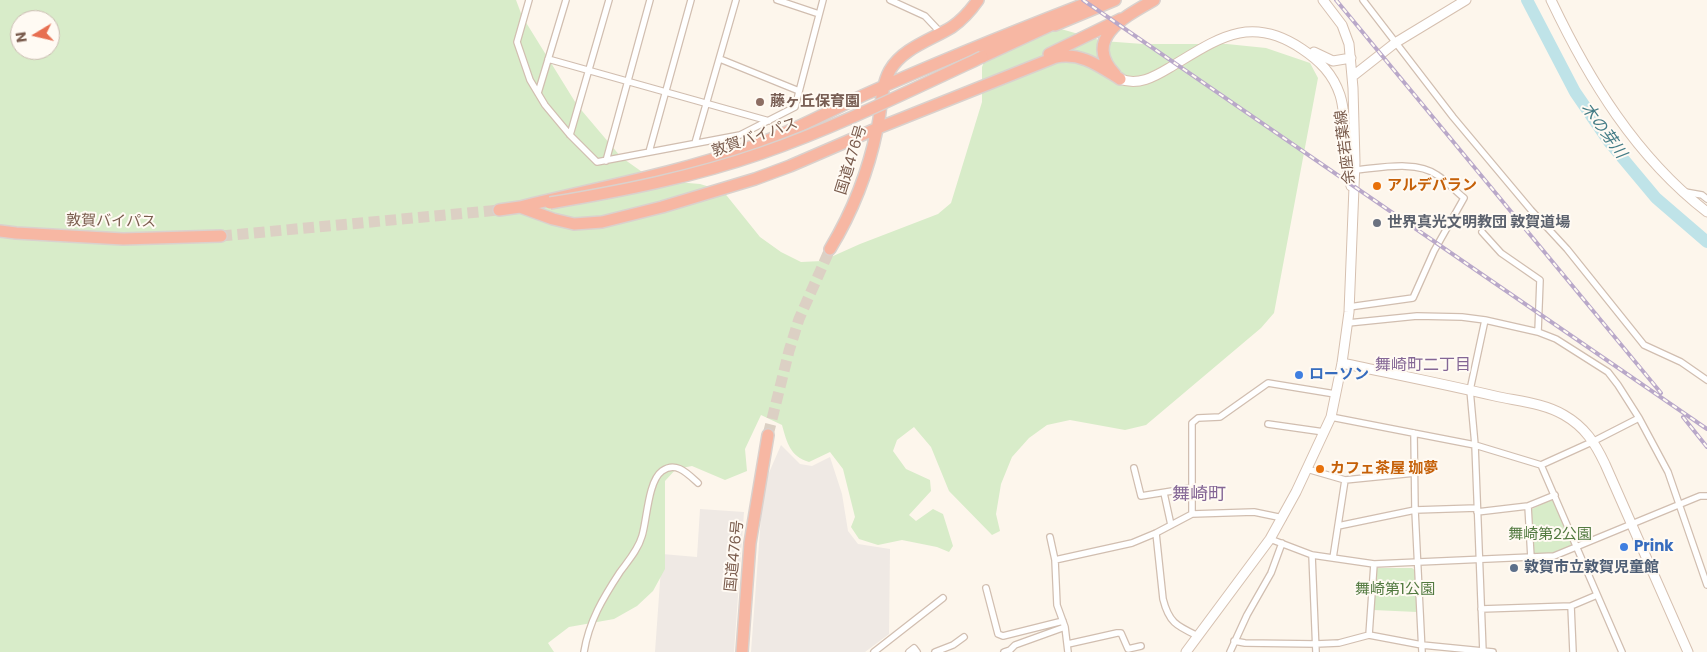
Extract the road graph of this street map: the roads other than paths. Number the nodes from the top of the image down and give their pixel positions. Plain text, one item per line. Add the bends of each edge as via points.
1 (529, 0) edge
2 (566, 0) edge
3 (609, 0) edge
4 (650, 0) edge
5 (691, 0) edge
6 (736, 0) edge
7 (777, 0) edge
8 (823, 0) edge
9 (890, 0) edge
10 (978, 0) edge
11 (1095, 0) edge
12 (1104, 0) edge
13 (1115, 0) edge
14 (1154, 0) edge
15 (1324, 0) edge
16 (1363, 0) edge
17 (1466, 0) edge
18 (1551, 0) edge
19 (819, 14) junction
20 (1121, 19) junction
21 (941, 33) junction
22 (1033, 34) junction
23 (1395, 43) junction
24 (1296, 45) junction
25 (1351, 58) junction
26 (548, 59) junction
27 (720, 59) junction
28 (590, 70) junction
29 (1352, 76) junction
30 (1120, 78) junction
31 (628, 81) junction
32 (992, 82) junction
33 (884, 87) junction
34 (799, 91) junction
35 (666, 92) junction
36 (538, 93) junction
37 (707, 103) junction
38 (770, 121) junction
39 (878, 128) junction
40 (570, 135) junction
41 (695, 143) junction
42 (649, 152) junction
43 (606, 160) junction
44 (1355, 170) junction
45 (1680, 191) junction
46 (1707, 199) edge
47 (550, 201) junction
48 (1354, 201) junction
49 (520, 207) junction
50 (499, 210) tunnel mouth
51 (1707, 212) edge
52 (0, 231) edge
53 (1482, 232) dead end
54 (221, 236) tunnel mouth
55 (830, 249) tunnel mouth
56 (1350, 307) junction
57 (1485, 320) junction
58 (1348, 323) junction
59 (1538, 332) junction
60 (1342, 363) junction
61 (1707, 380) edge
62 (1470, 390) junction
63 (1335, 394) junction
64 (1331, 416) junction
65 (1639, 418) junction
66 (1268, 424) dead end
67 (1324, 432) junction
68 (1414, 433) junction
69 (768, 435) tunnel mouth
70 (1594, 441) junction
71 (1474, 445) junction
72 (1541, 465) junction
73 (1134, 468) dead end
74 (1308, 468) junction
75 (1414, 473) junction
76 (1345, 480) junction
77 (698, 482) dead end
78 (1191, 488) junction
79 (1164, 492) junction
80 (1555, 495) junction
81 (1707, 496) edge
82 (1680, 504) junction
83 (1528, 506) junction
84 (1416, 510) junction
85 (1477, 510) junction
86 (1192, 514) junction
87 (1283, 518) junction
88 (1632, 523) junction
89 (1171, 525) junction
90 (1338, 526) junction
91 (1156, 533) junction
92 (1050, 537) dead end
93 (1270, 539) junction
94 (1282, 543) junction
95 (1576, 547) junction
96 (1312, 555) junction
97 (1333, 558) junction
98 (1530, 558) junction
99 (1056, 560) junction
100 (1479, 560) junction
101 (1419, 562) junction
102 (1374, 564) junction
103 (1707, 585) edge
104 (986, 588) dead end
105 (1597, 595) junction
106 (943, 598) dead end
107 (1571, 606) junction
108 (1481, 609) junction
109 (1064, 624) junction
110 (1369, 635) junction
111 (1198, 636) junction
112 (964, 637) dead end
113 (1234, 641) junction
114 (1068, 644) junction
115 (1316, 644) junction
116 (1422, 644) junction
117 (1141, 646) dead end
118 (1008, 651) edge
119 (584, 652) edge
120 (742, 652) edge
121 (874, 652) edge
122 (909, 652) edge
123 (918, 652) edge
124 (935, 652) edge
125 (1068, 652) edge
126 (1186, 652) edge
127 (1230, 652) edge
128 (1316, 652) edge
129 (1422, 652) edge
130 (1483, 652) edge
131 (1493, 652) edge
132 (1573, 652) edge
133 (1622, 652) edge
134 (1688, 652) edge

1 - 36 street via 517,42
2 - 26 street
3 - 28 street
4 - 31 street
5 - 35 street
6 - 27 street
7 - 19 street
8 - 19 street
9 - 21 street via 925,16
10 - 21 highway, 国道476号 via 962,19
11 - 33 highway via 964,51
12 - 22 highway, 敦賀バイパス
13 - 22 highway, 敦賀バイパス
14 - 20 highway
15 - 25 street via 1348,37
16 - 23 street
17 - 23 street
18 - 45 street via 1575,50 1613,112
19 - 34 street
20 - 30 highway via 1107,35 1104,48 1107,63
20 - 32 highway
21 - 33 highway, 国道476号 via 904,54 891,69
22 - 47 highway, 敦賀バイパス, bridge via 877,106 762,153 686,177
23 - 29 street
23 - 61 street via 1644,345 1681,362
24 - 25 street, 余座若葉線 via 1330,60
24 - 30 street, 余座若葉線 via 1262,32 1234,33 1154,77 1134,82
24 - 48 street, 余座若葉線 via 1328,71 1340,97
25 - 29 street, 余座若葉線
26 - 28 street
26 - 36 street
27 - 34 street
27 - 37 street
28 - 31 street
28 - 40 street
29 - 44 street, 余座若葉線
30 - 32 highway via 1082,57 1064,56
31 - 35 street
31 - 43 street
32 - 39 highway
33 - 39 highway, 国道476号
33 - 47 highway via 773,138 722,156
34 - 38 street via 795,107
35 - 37 street
35 - 42 street
36 - 40 street
37 - 38 street
37 - 41 street
38 - 41 street via 740,134
39 - 49 highway via 755,179 621,218 586,224 564,222
39 - 55 highway, 国道476号 via 855,202
40 - 43 street via 597,162
41 - 42 street
42 - 43 street
44 - 48 street, 余座若葉線
44 - 56 street via 1422,168 1437,174 1464,198 1434,251 1413,298
45 - 46 street
45 - 51 street
47 - 49 highway, 敦賀バイパス
48 - 56 street
49 - 50 highway, 敦賀バイパス
52 - 54 highway, 敦賀バイパス via 123,240
53 - 59 street via 1501,253 1540,280
56 - 58 street
57 - 58 street via 1417,316
57 - 59 street
57 - 62 street
58 - 60 street
59 - 65 street via 1608,372
60 - 62 street
60 - 63 street
62 - 70 street via 1551,409 1564,415
62 - 71 street
63 - 64 street
63 - 78 street via 1268,383 1220,418 1198,418 1192,423
64 - 67 street
64 - 68 street
65 - 70 street
65 - 82 street via 1668,472
66 - 67 street
67 - 74 street
68 - 71 street
68 - 75 street
69 - 120 highway, 国道476号 via 750,543
70 - 72 street
70 - 88 street
71 - 72 street
71 - 85 street
72 - 80 street
73 - 79 street via 1142,496
74 - 76 street
74 - 87 street
75 - 76 street
75 - 84 street
76 - 90 street
77 - 119 street via 682,468 667,468 660,472 654,481 642,537 603,598 587,635
78 - 79 street
78 - 86 street
79 - 89 street
80 - 83 street
80 - 95 street
81 - 82 street
82 - 88 street
82 - 103 street
83 - 85 street
83 - 98 street
84 - 85 street
84 - 90 street
84 - 101 street
85 - 100 street
86 - 87 street via 1254,512
86 - 89 street
87 - 93 street
88 - 95 street
88 - 134 street
89 - 91 street
90 - 97 street
91 - 99 street via 1132,543
91 - 111 street via 1166,610 1178,627
92 - 99 street
93 - 94 street
93 - 111 street
94 - 96 street
94 - 113 street via 1270,574
95 - 98 street via 1554,556
95 - 105 street
96 - 97 street
96 - 115 street
97 - 102 street
98 - 100 street
99 - 109 street via 1057,605
100 - 101 street
100 - 108 street
101 - 102 street
101 - 116 street
102 - 110 street
104 - 109 street via 998,634 1003,636
105 - 107 street
105 - 133 street
106 - 121 street
107 - 108 street
107 - 132 street
108 - 130 street
109 - 114 street
109 - 118 street
110 - 115 street via 1338,643
110 - 116 street
111 - 126 street
112 - 124 street
113 - 115 street
113 - 127 street
114 - 117 street via 1121,633 1128,649
114 - 125 street
115 - 128 street
116 - 129 street
116 - 130 street
122 - 123 street via 914,648
130 - 131 street

